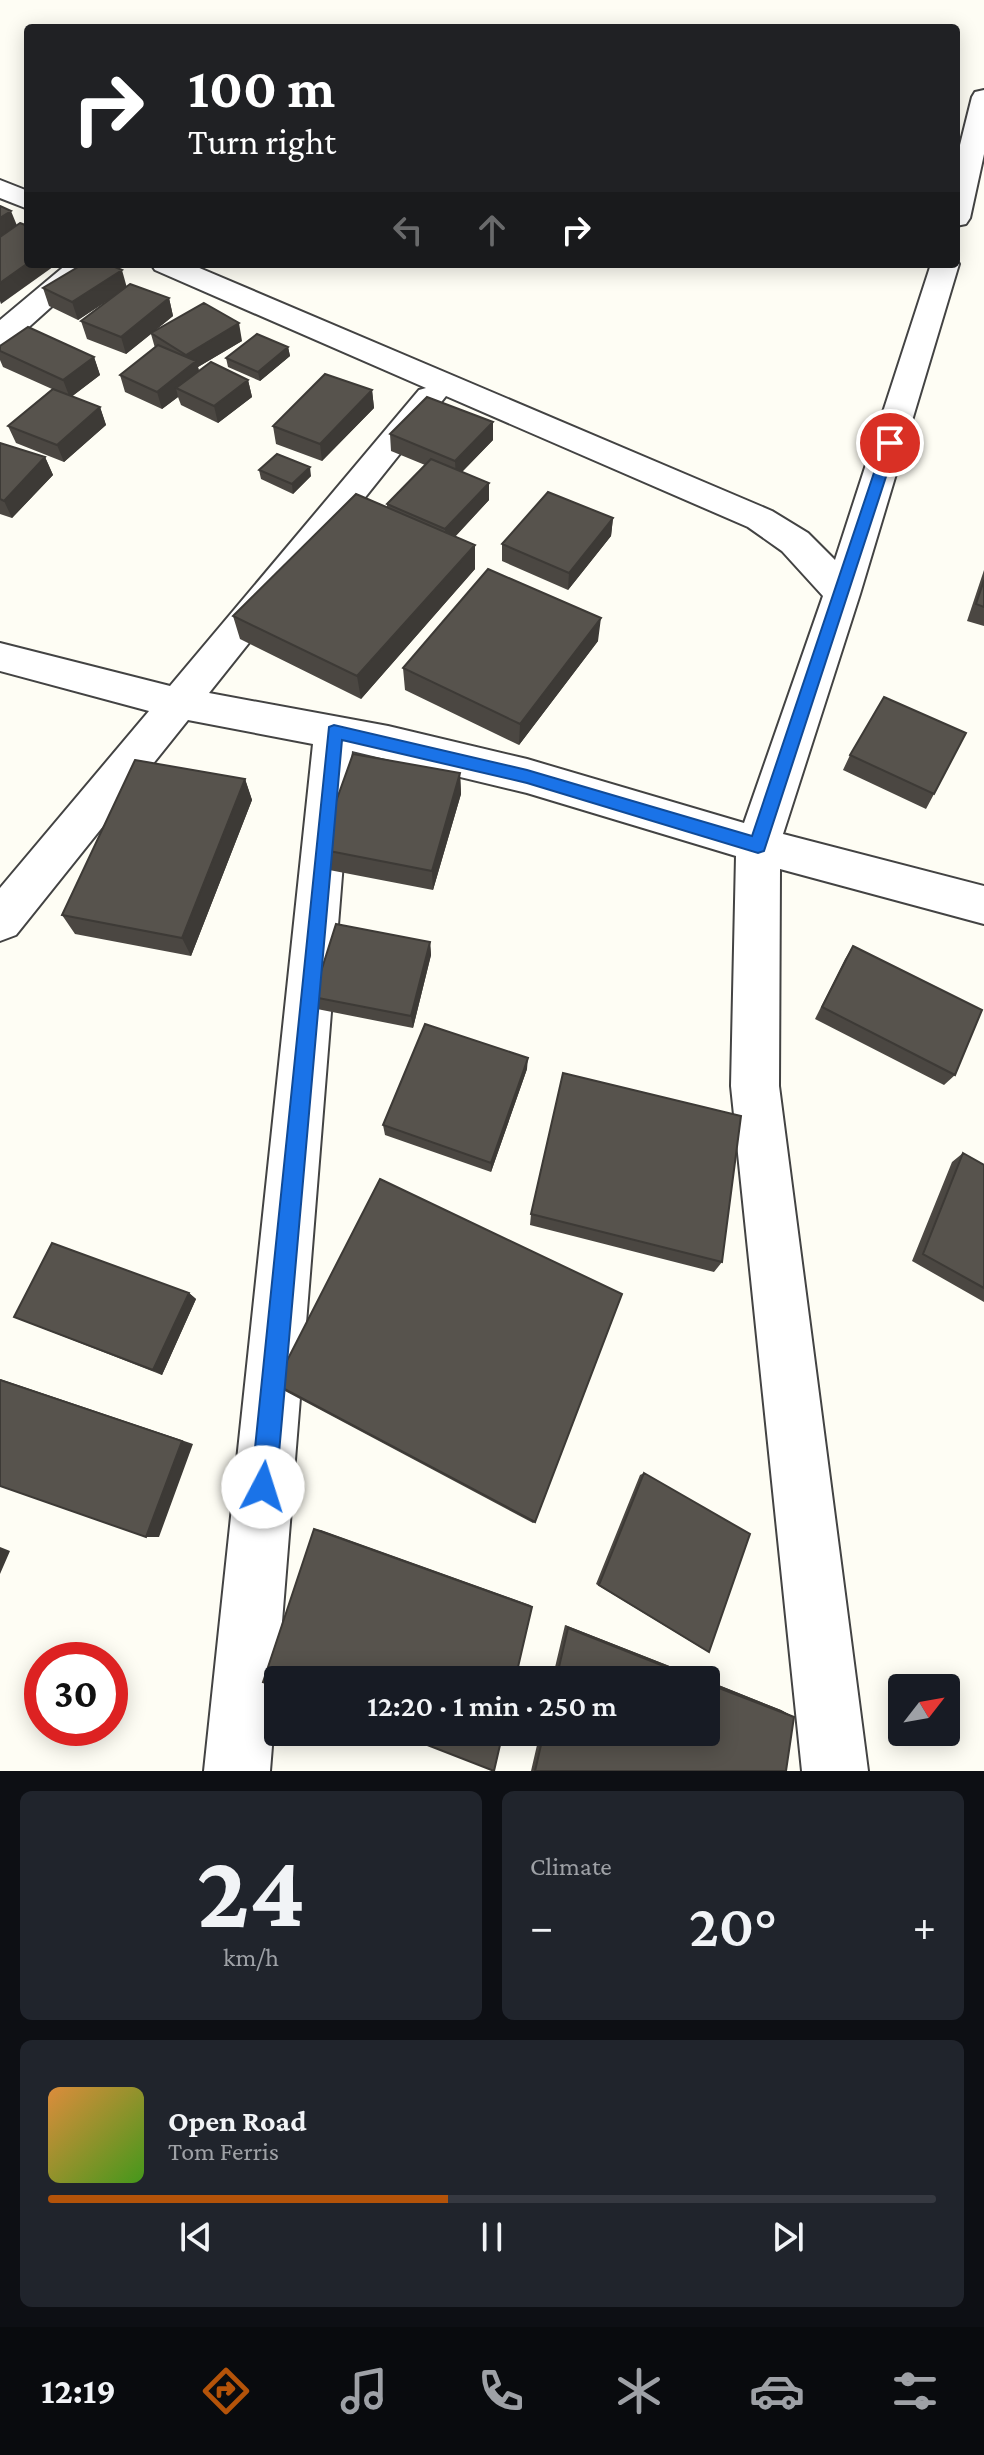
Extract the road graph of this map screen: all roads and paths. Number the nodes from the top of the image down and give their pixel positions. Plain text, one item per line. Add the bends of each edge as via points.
1 (984, 97) edge
2 (978, 148) edge
3 (0, 188) edge
4 (24, 199) edge
5 (960, 205) edge
6 (80, 268) edge
7 (174, 268) edge
8 (944, 268) edge
9 (0, 336) edge
10 (440, 384) junction
11 (842, 594) junction
12 (0, 657) edge
13 (178, 703) junction
14 (334, 731) junction
15 (758, 845) junction
16 (984, 905) edge
17 (0, 921) edge
18 (237, 1771) edge
19 (835, 1771) edge

1 - 2 street
2 - 5 street
3 - 4 street
6 - 9 street
7 - 10 street
8 - 11 street
10 - 11 street via 772,525 817,560
10 - 13 street
11 - 15 street
12 - 13 street
13 - 14 street
13 - 17 street
14 - 15 street via 527,776
14 - 18 street
15 - 16 street
15 - 19 street via 755,1086

